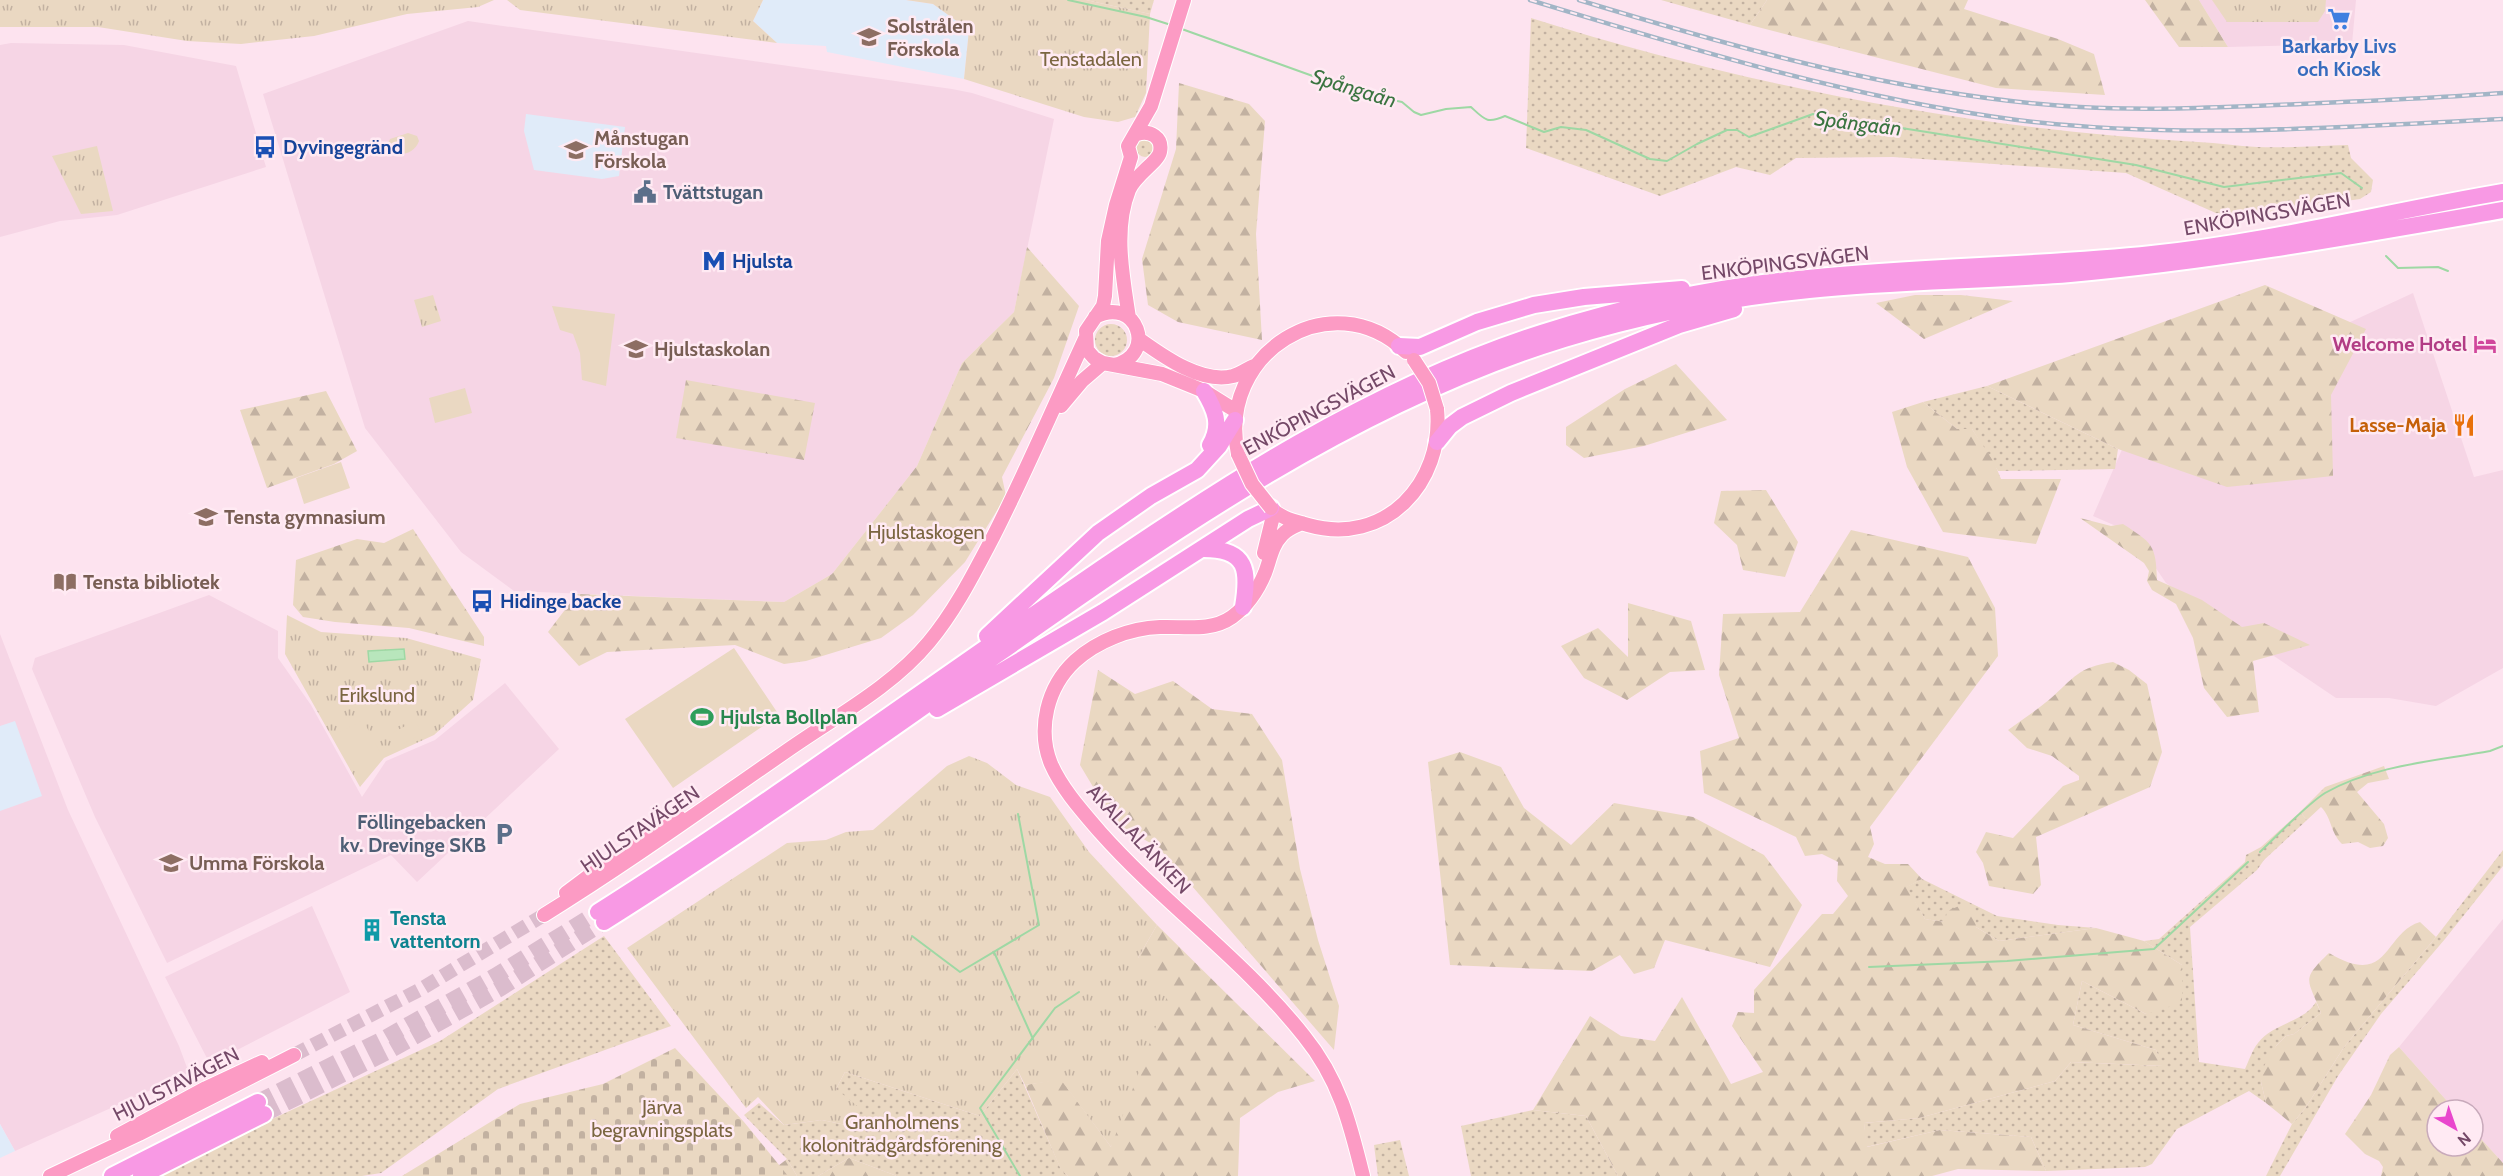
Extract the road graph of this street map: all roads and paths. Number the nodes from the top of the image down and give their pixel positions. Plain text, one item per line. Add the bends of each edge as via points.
1 (1184, 0) edge
2 (1151, 106) junction
3 (1137, 134) junction
4 (1153, 134) junction
5 (1131, 157) junction
6 (1149, 164) junction
7 (2503, 192) edge
8 (2503, 210) edge
9 (1752, 284) junction
10 (1808, 290) junction
11 (1095, 317) junction
12 (1130, 318) junction
13 (1085, 339) junction
14 (1139, 339) junction
15 (1399, 346) junction
16 (1107, 364) junction
17 (1254, 366) junction
18 (1204, 391) junction
19 (1235, 415) junction
20 (1048, 424) junction
21 (1437, 442) junction
22 (1177, 481) junction
23 (1272, 510) junction
24 (1302, 523) junction
25 (1204, 549) junction
26 (1130, 556) junction
27 (1243, 607) junction
28 (950, 673) junction
29 (866, 748) junction
30 (542, 912) tunnel mouth
31 (293, 1052) tunnel mouth
32 (50, 1176) edge
33 (112, 1176) edge
34 (141, 1176) edge
35 (1363, 1176) edge

1 - 2 main road
2 - 3 main road
2 - 4 main road
3 - 4 main road
3 - 5 main road via 1128,146
4 - 6 main road via 1161,150
5 - 6 main road
5 - 11 main road via 1110,232 1105,296
6 - 12 main road via 1129,190 1122,226 1122,271
7 - 9 highway, ENKÖPINGSVÄGEN via 2158,254 1860,273
8 - 10 highway, ENKÖPINGSVÄGEN via 2159,266
9 - 15 highway via 1631,292 1534,305 1477,322 1420,347
9 - 26 highway, ENKÖPINGSVÄGEN via 1590,319 1493,350 1418,381 1299,441
10 - 21 highway via 1690,322 1591,360 1468,414 1450,426
10 - 26 highway, ENKÖPINGSVÄGEN via 1704,304 1634,321 1567,338 1463,375 1373,416
11 - 12 main road via 1112,311
11 - 13 main road
12 - 14 main road
13 - 16 main road via 1094,358
13 - 20 main road, HJULSTAVÄGEN
14 - 16 main road via 1131,357 1122,363
14 - 17 main road via 1190,370 1206,374 1232,376
15 - 17 main road via 1381,335 1348,325 1315,327 1283,340
15 - 21 main road, bridge via 1429,383 1437,409
16 - 18 main road via 1162,374
16 - 20 main road, HJULSTAVÄGEN via 1076,387
17 - 19 main road via 1242,387
18 - 19 main road
18 - 22 highway via 1216,418 1215,435 1203,455
19 - 22 highway via 1208,460
19 - 23 main road, bridge via 1238,454 1252,484
20 - 30 main road, HJULSTAVÄGEN via 961,595 910,663 756,772 644,838
21 - 24 main road via 1424,478 1408,499 1387,516 1340,529
22 - 28 highway via 1098,533
23 - 24 main road
23 - 25 highway via 1248,519
23 - 27 main road via 1260,567
24 - 27 main road, AKALLALÄNKEN via 1281,536 1257,592
25 - 27 highway via 1229,552 1245,569
25 - 29 highway via 976,687
26 - 28 highway
26 - 29 highway
27 - 35 main road, AKALLALÄNKEN via 1219,624 1143,629 1112,638 1086,652 1064,672 1048,704 1047,753 1065,789 1112,845 1267,993 1305,1037 1328,1068 1346,1107
28 - 29 highway via 601,917 705,858
31 - 32 main road, HJULSTAVÄGEN via 158,1125
33 - 34 highway via 261,1108

